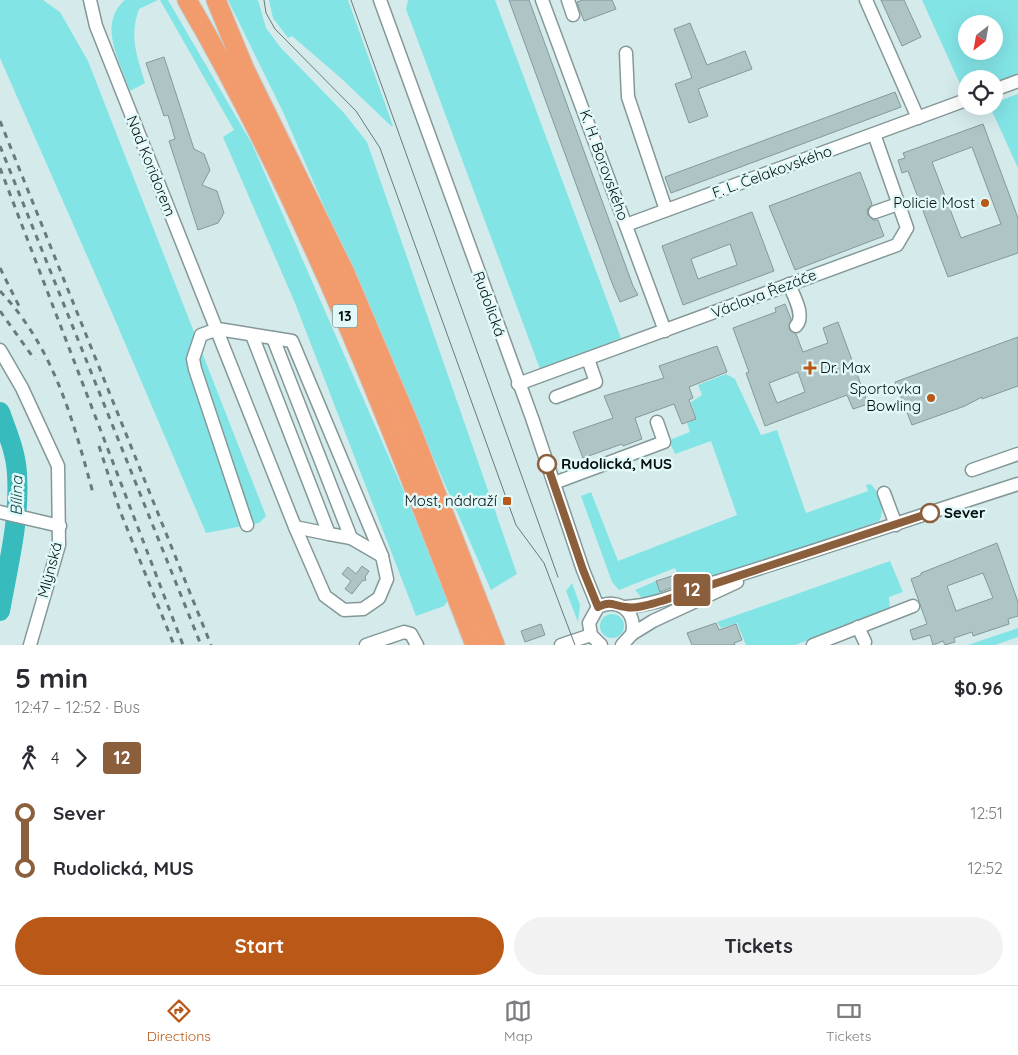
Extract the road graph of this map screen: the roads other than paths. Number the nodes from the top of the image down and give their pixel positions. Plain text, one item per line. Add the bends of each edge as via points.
1 (90, 0) edge
2 (178, 0) edge
3 (187, 0) edge
4 (207, 0) edge
5 (216, 0) edge
6 (380, 0) edge
7 (542, 0) edge
8 (568, 0) edge
9 (866, 0) edge
10 (573, 15) dead end
11 (626, 53) dead end
12 (237, 72) junction
13 (1018, 81) edge
14 (1003, 87) edge
15 (958, 103) edge
16 (918, 118) junction
17 (874, 134) junction
18 (898, 204) junction
19 (666, 210) junction
20 (875, 212) dead end
21 (626, 225) junction
22 (789, 284) junction
23 (796, 326) dead end
24 (218, 329) junction
25 (665, 331) junction
26 (252, 335) junction
27 (274, 338) junction
28 (0, 350) edge
29 (588, 359) junction
30 (518, 384) junction
31 (556, 397) dead end
32 (657, 422) dead end
33 (1018, 454) edge
34 (972, 470) dead end
35 (554, 483) junction
36 (1018, 484) edge
37 (884, 493) dead end
38 (1, 512) edge
39 (247, 525) dead end
40 (896, 525) junction
41 (60, 526) junction
42 (295, 527) junction
43 (329, 534) junction
44 (351, 538) junction
45 (382, 556) junction
46 (780, 563) junction
47 (913, 606) dead end
48 (598, 607) junction
49 (625, 608) junction
50 (858, 627) junction
51 (632, 634) junction
52 (591, 635) junction
53 (834, 641) edge
54 (865, 642) dead end
55 (30, 645) edge
56 (366, 645) edge
57 (416, 645) edge
58 (475, 645) edge
59 (495, 645) edge
60 (561, 645) edge
61 (601, 645) edge
62 (622, 645) edge
63 (812, 645) edge

1 - 24 street, Nad Koridorem via 96,26
2 - 12 highway via 198,34
3 - 12 highway, 13
4 - 12 highway, 13
5 - 12 highway
6 - 30 street, Rudolická
7 - 21 street, K. H. Borovského
8 - 10 street
9 - 16 street
11 - 19 street via 628,97
12 - 58 highway, 13 via 356,342
12 - 59 highway, 13 via 349,281
13 - 14 street
15 - 16 street, F. L. Čelakovského
16 - 17 street, F. L. Čelakovského
17 - 18 street, Václava Řezáče
17 - 19 street, F. L. Čelakovského
18 - 20 street
18 - 22 street, Václava Řezáče via 907,228 897,245
19 - 21 street, F. L. Čelakovského
21 - 25 street, K. H. Borovského
22 - 23 street via 800,318
22 - 25 street, Václava Řezáče
24 - 26 street
24 - 39 street via 201,335 195,346 194,369
24 - 42 street, Nad Koridorem
25 - 29 street, Václava Řezáče
26 - 27 street
26 - 43 street
27 - 44 street
27 - 45 street, Nad Koridorem via 292,340
28 - 41 street via 22,388 58,466
29 - 30 street, Václava Řezáče
29 - 31 street via 596,382
30 - 35 street, Rudolická
32 - 35 street via 664,442
33 - 34 street
35 - 48 street, Rudolická
36 - 40 street
37 - 40 street
38 - 41 street, Mlýnská
40 - 46 street
41 - 55 street, Mlýnská via 59,545
42 - 43 street
42 - 45 street, Nad Koridorem via 326,596 344,610 363,609 379,598 387,579
43 - 44 street
44 - 45 street
46 - 49 street via 662,601
46 - 51 street via 653,621
47 - 50 street
48 - 49 street via 612,603
48 - 52 street via 589,622
49 - 51 street via 632,619
50 - 53 street
50 - 54 street
51 - 62 street
52 - 60 street
52 - 61 street
53 - 63 street
56 - 57 street via 404,632 411,634

